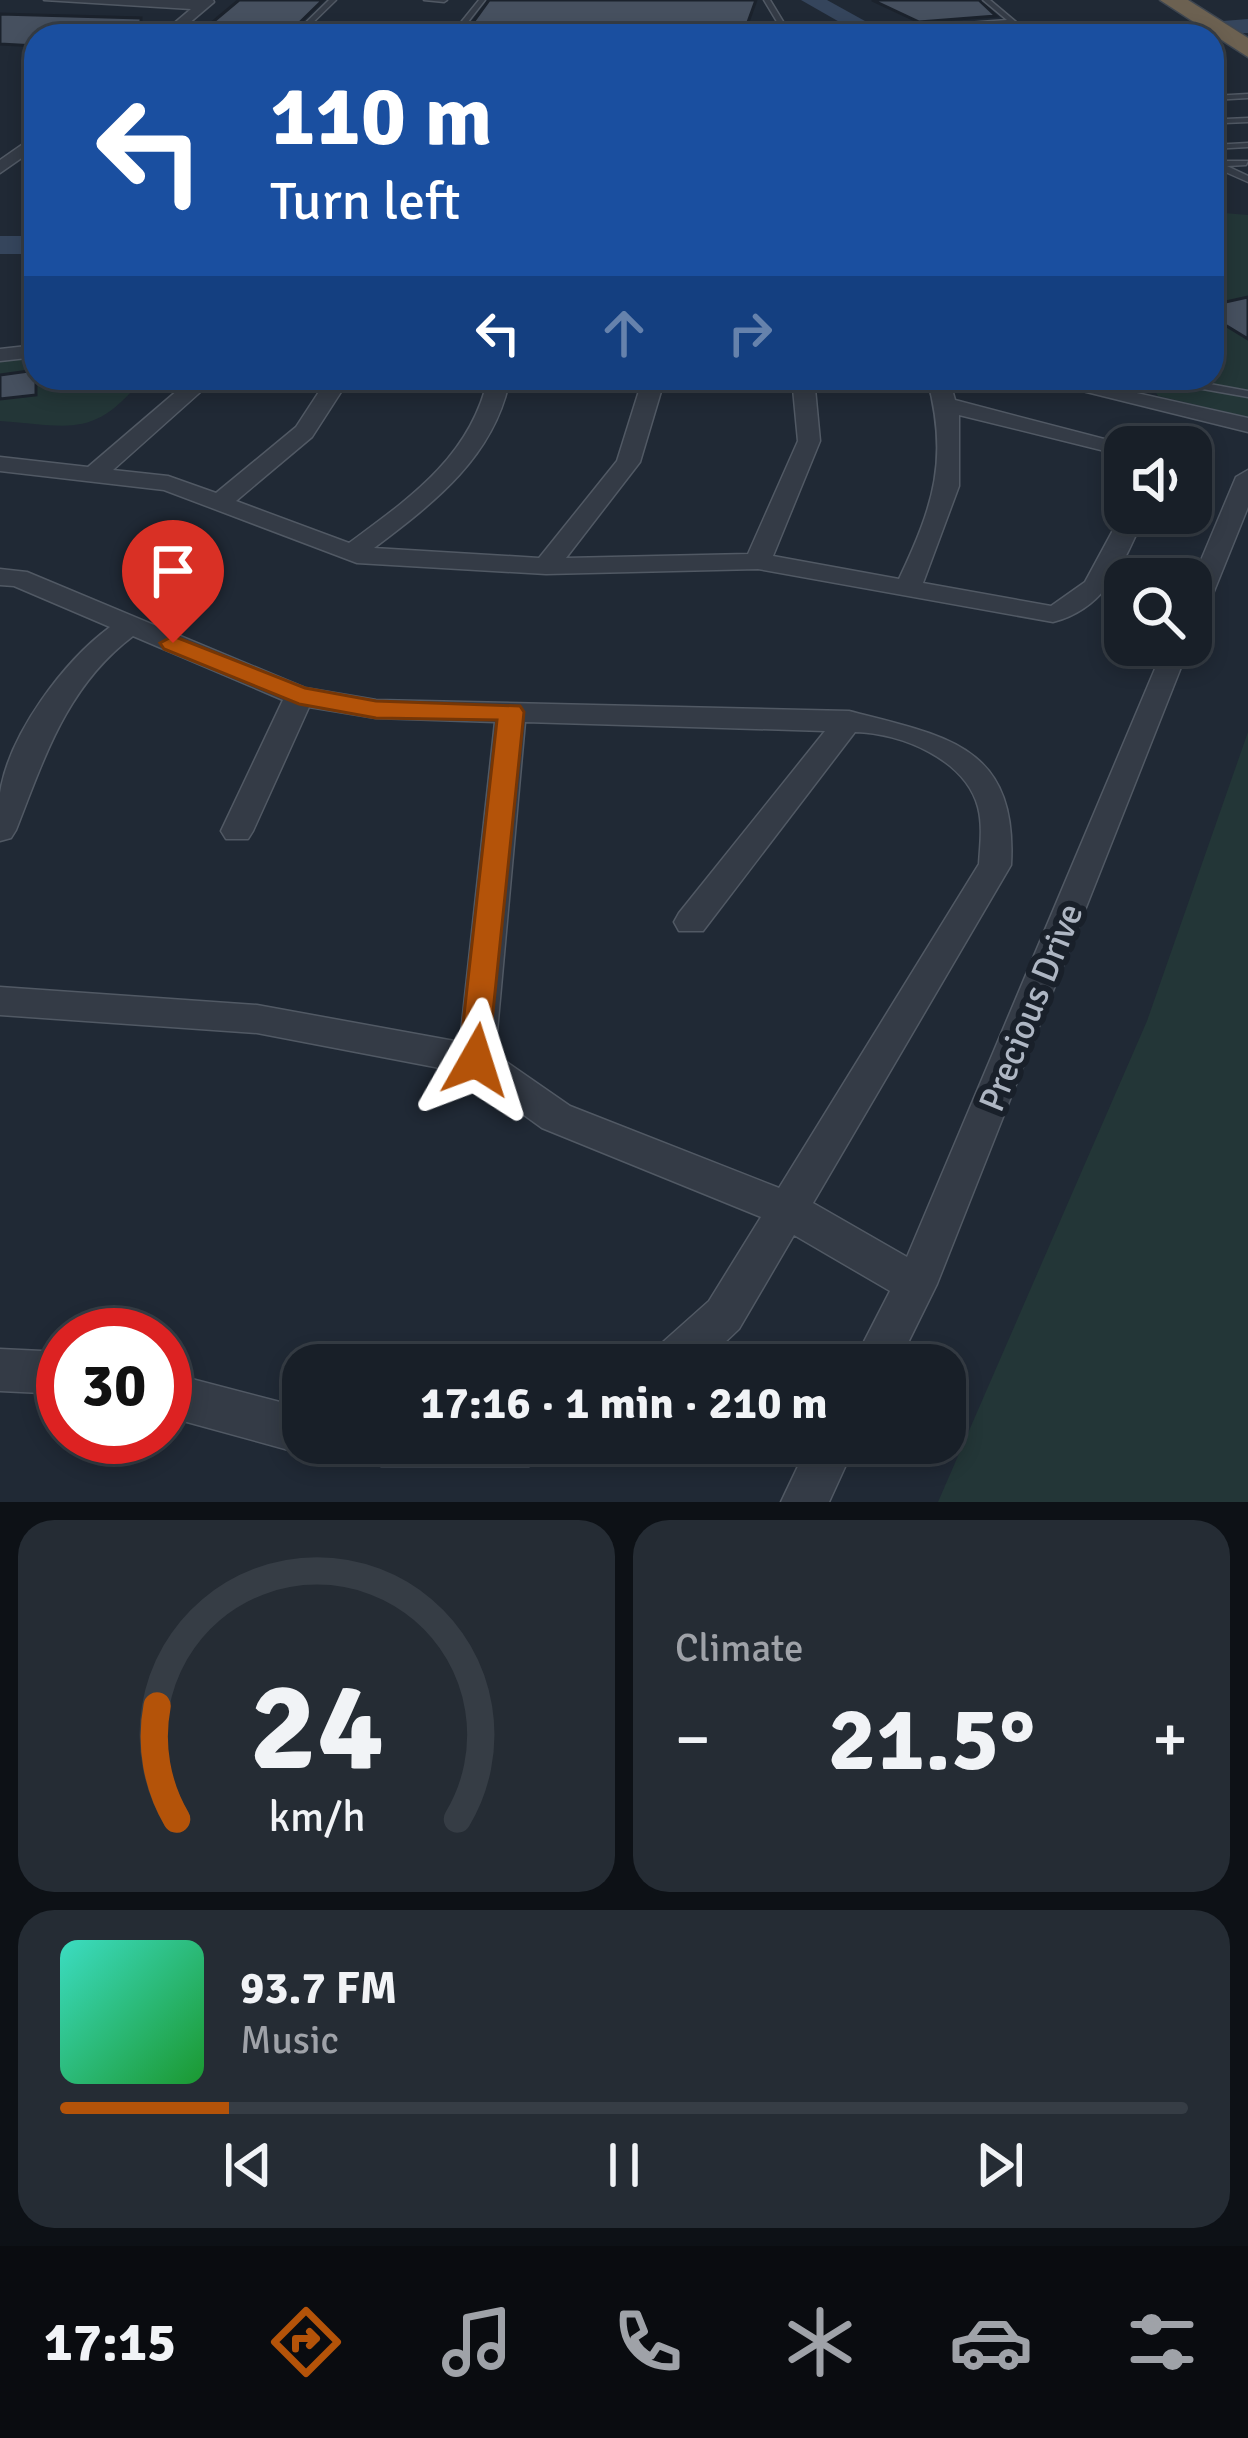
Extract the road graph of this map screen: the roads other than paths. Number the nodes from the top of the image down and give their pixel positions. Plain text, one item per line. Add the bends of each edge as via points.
1 (50, 0) edge
2 (333, 0) edge
3 (427, 0) edge
4 (444, 0) edge
5 (478, 0) edge
6 (986, 0) edge
7 (115, 2) edge
8 (207, 3) edge
9 (181, 24) edge
10 (308, 24) edge
11 (459, 24) edge
12 (972, 24) edge
13 (1224, 25) edge
14 (1248, 49) edge
15 (24, 149) edge
16 (0, 168) edge
17 (191, 390) edge
18 (334, 390) edge
19 (495, 390) edge
20 (650, 390) edge
21 (804, 390) edge
22 (942, 390) edge
23 (1116, 390) edge
24 (947, 405) junction
25 (1248, 425) edge
26 (1104, 444) edge
27 (0, 464) edge
28 (98, 471) junction
29 (1248, 477) edge
30 (219, 502) junction
31 (1123, 534) edge
32 (352, 554) junction
33 (758, 561) junction
34 (1212, 565) edge
35 (546, 566) junction
36 (0, 577) edge
37 (908, 588) junction
38 (130, 626) junction
39 (1170, 666) edge
40 (299, 696) junction
41 (511, 712) junction
42 (849, 720) junction
43 (0, 830) edge
44 (237, 831) dead end
45 (691, 922) dead end
46 (0, 1001) edge
47 (476, 1060) junction
48 (788, 1210) junction
49 (916, 1285) junction
50 (693, 1344) edge
51 (885, 1344) edge
52 (0, 1370) edge
53 (36, 1371) edge
54 (192, 1401) edge
55 (282, 1425) edge
56 (823, 1464) edge
57 (805, 1502) edge

1 - 7 street
2 - 10 lane
3 - 4 lane
5 - 11 lane
6 - 12 lane via 1013,22
7 - 8 street
8 - 9 street
13 - 14 highway
15 - 16 street
17 - 28 street
18 - 30 street via 271,463
19 - 32 street via 480,434 436,487
20 - 35 street via 628,462
21 - 33 street via 809,441
22 - 24 street
23 - 25 street
24 - 26 street
24 - 37 street via 950,497
27 - 28 street
28 - 30 street
29 - 34 street
30 - 32 street
31 - 37 street via 1078,608 1053,614
32 - 35 street
33 - 35 street
33 - 37 street
36 - 38 street
38 - 40 street
38 - 43 street via 82,660 54,701
39 - 49 street, Precious Drive
40 - 41 street via 376,709
40 - 44 street
41 - 42 street
41 - 47 street
42 - 45 street
42 - 48 street via 911,732 968,765 990,788 999,839 995,865
46 - 47 street via 257,1018
47 - 48 street via 556,1117
48 - 49 street
48 - 50 street via 724,1315
49 - 51 street, Precious Drive
52 - 53 street
54 - 55 street
56 - 57 street

